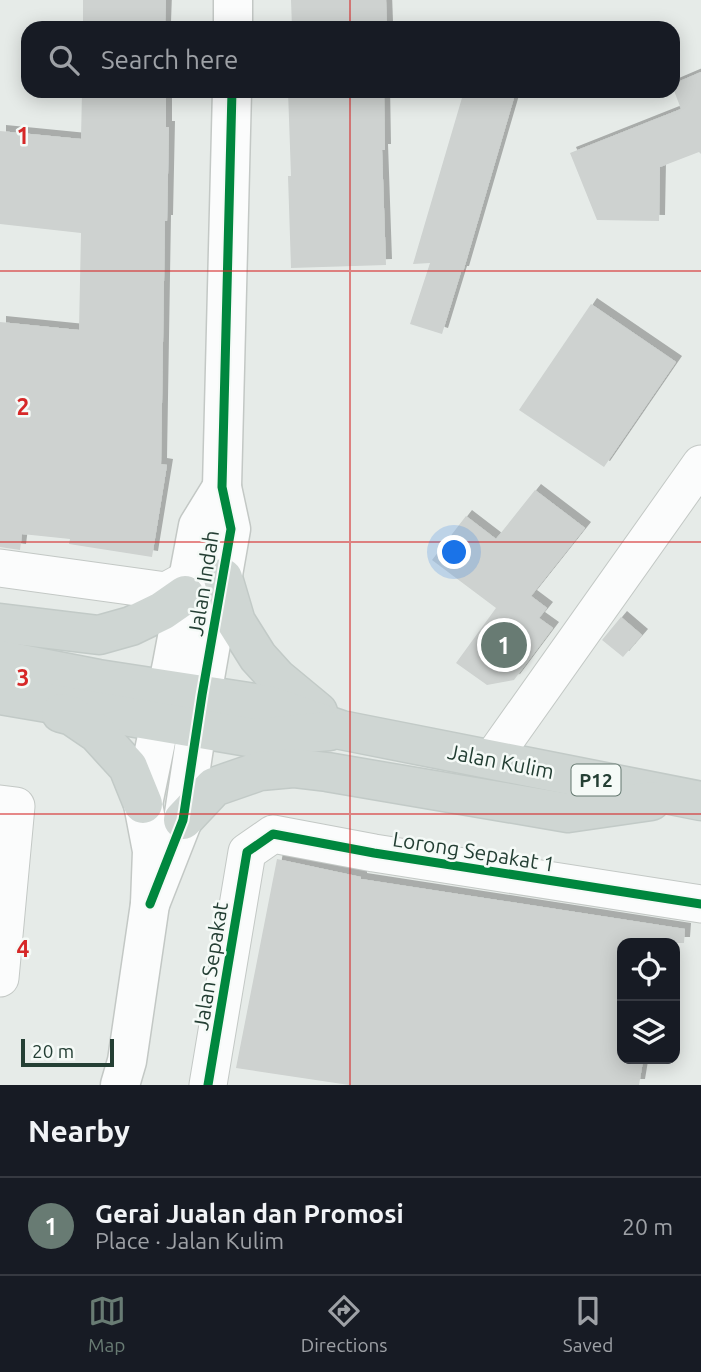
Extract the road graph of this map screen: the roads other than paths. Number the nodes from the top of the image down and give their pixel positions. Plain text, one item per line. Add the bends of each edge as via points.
1 (233, 0) edge
2 (233, 21) edge
3 (232, 98) edge
4 (701, 464) edge
5 (0, 568) edge
6 (199, 584) junction
7 (0, 624) edge
8 (0, 660) edge
9 (8, 696) edge
10 (181, 709) junction
11 (341, 730) junction
12 (492, 759) junction
13 (691, 799) edge
14 (143, 804) junction
15 (8, 805) edge
16 (183, 820) junction
17 (247, 852) joint
18 (150, 904) junction
19 (701, 904) edge
20 (0, 978) edge
21 (129, 1084) edge
22 (208, 1085) edge

1 - 2 street
3 - 6 street, Jalan Indah via 222,487 231,529
4 - 12 street
5 - 6 street via 166,591
6 - 7 main road via 162,611 99,635
6 - 10 street, Jalan Indah
6 - 11 main road via 236,622 276,678
8 - 10 main road, Jalan Kulim / P12 via 98,679
9 - 10 main road, Jalan Kulim / P12
9 - 14 main road via 72,716 97,733 128,767
10 - 11 main road, Jalan Kulim / P12 via 254,738
10 - 14 street
10 - 16 street, Jalan Indah
11 - 12 main road, Jalan Kulim / P12
12 - 13 main road, Jalan Kulim / P12
13 - 16 main road via 568,813 293,768 260,771 214,787
14 - 18 street via 152,851
15 - 20 street
16 - 18 street, Jalan Indah
17 - 19 street, Lorong Sepakat 1 via 273,834
17 - 22 street, Jalan Sepakat
18 - 21 street via 127,1061

